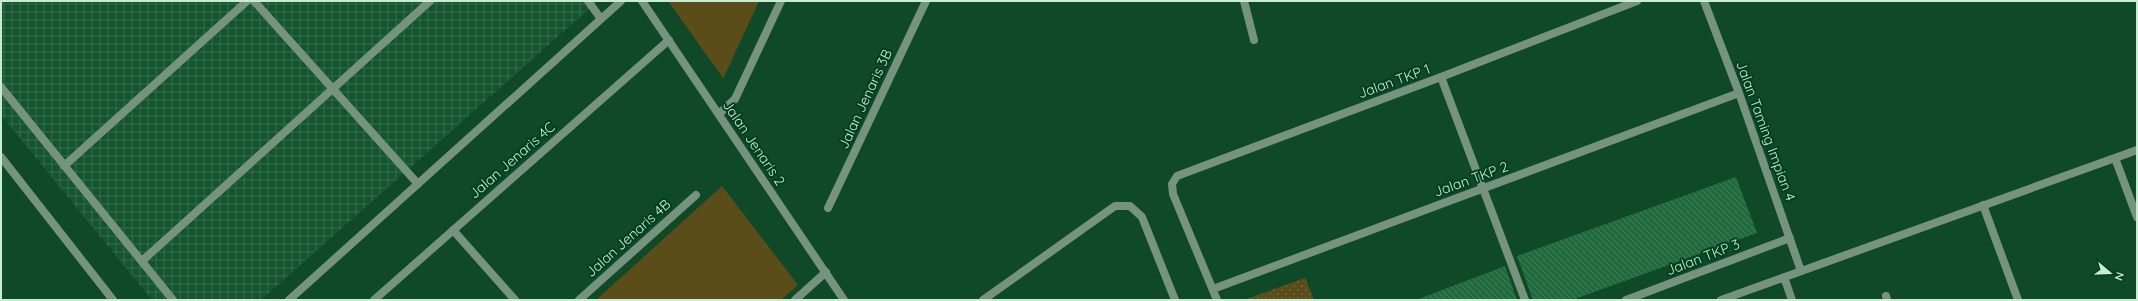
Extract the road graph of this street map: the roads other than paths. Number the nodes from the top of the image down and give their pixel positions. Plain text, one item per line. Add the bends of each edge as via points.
1 (247, 1) edge
2 (254, 1) edge
3 (430, 1) edge
4 (588, 1) edge
5 (621, 1) edge
6 (642, 1) edge
7 (780, 1) edge
8 (926, 1) edge
9 (1244, 1) edge
10 (1637, 1) edge
11 (1704, 1) edge
12 (601, 19) junction
13 (668, 40) junction
14 (1254, 40) dead end
15 (1441, 77) junction
16 (1, 87) edge
17 (333, 89) junction
18 (1739, 93) junction
19 (719, 114) junction
20 (2137, 150) edge
21 (1, 157) edge
22 (2115, 158) junction
23 (64, 166) junction
24 (418, 184) junction
25 (1482, 189) junction
26 (2137, 192) edge
27 (696, 195) dead end
28 (2129, 195) junction
29 (1983, 205) junction
30 (828, 208) dead end
31 (2137, 217) edge
32 (453, 230) junction
33 (1790, 238) junction
34 (142, 261) junction
35 (1801, 271) junction
36 (826, 272) junction
37 (1784, 277) junction
38 (1212, 289) junction
39 (113, 300) edge
40 (173, 300) edge
41 (289, 300) edge
42 (374, 300) edge
43 (515, 300) edge
44 (578, 300) edge
45 (795, 300) edge
46 (844, 300) edge
47 (983, 300) edge
48 (1175, 300) edge
49 (1217, 300) edge
50 (1525, 300) edge
51 (1626, 300) edge
52 (1721, 300) edge
53 (1792, 300) edge
54 (2018, 300) edge

1 - 23 street
2 - 17 street
3 - 17 street
4 - 12 street
5 - 12 street
6 - 13 street, Jalan Jenaris 2
7 - 19 street via 735,99
8 - 30 street, Jalan Jenaris 3B
9 - 14 street
10 - 15 street, Jalan TKP 1
11 - 18 street, Jalan Taming Impian 4
12 - 24 street
13 - 19 street, Jalan Jenaris 2
13 - 32 street, Jalan Jenaris 4C
15 - 25 street
15 - 38 street, Jalan TKP 1 via 1177,176 1172,184 1173,194
16 - 23 street
17 - 24 street
17 - 34 street
18 - 25 street, Jalan TKP 2
18 - 33 street, Jalan Taming Impian 4
19 - 36 street, Jalan Jenaris 2
20 - 22 street
21 - 39 street
22 - 28 street
22 - 29 street
23 - 34 street
24 - 41 street
25 - 38 street, Jalan TKP 2
25 - 50 street
26 - 28 street
27 - 44 street, Jalan Jenaris 4B
28 - 31 street
29 - 35 street
29 - 54 street
32 - 42 street, Jalan Jenaris 4C
32 - 43 street
33 - 35 street, Jalan Taming Impian 4
33 - 51 street, Jalan TKP 3
34 - 40 street
35 - 37 street
36 - 45 street
36 - 46 street, Jalan Jenaris 2
37 - 52 street
37 - 53 street
38 - 49 street
47 - 48 street via 1115,206 1130,206 1142,216

